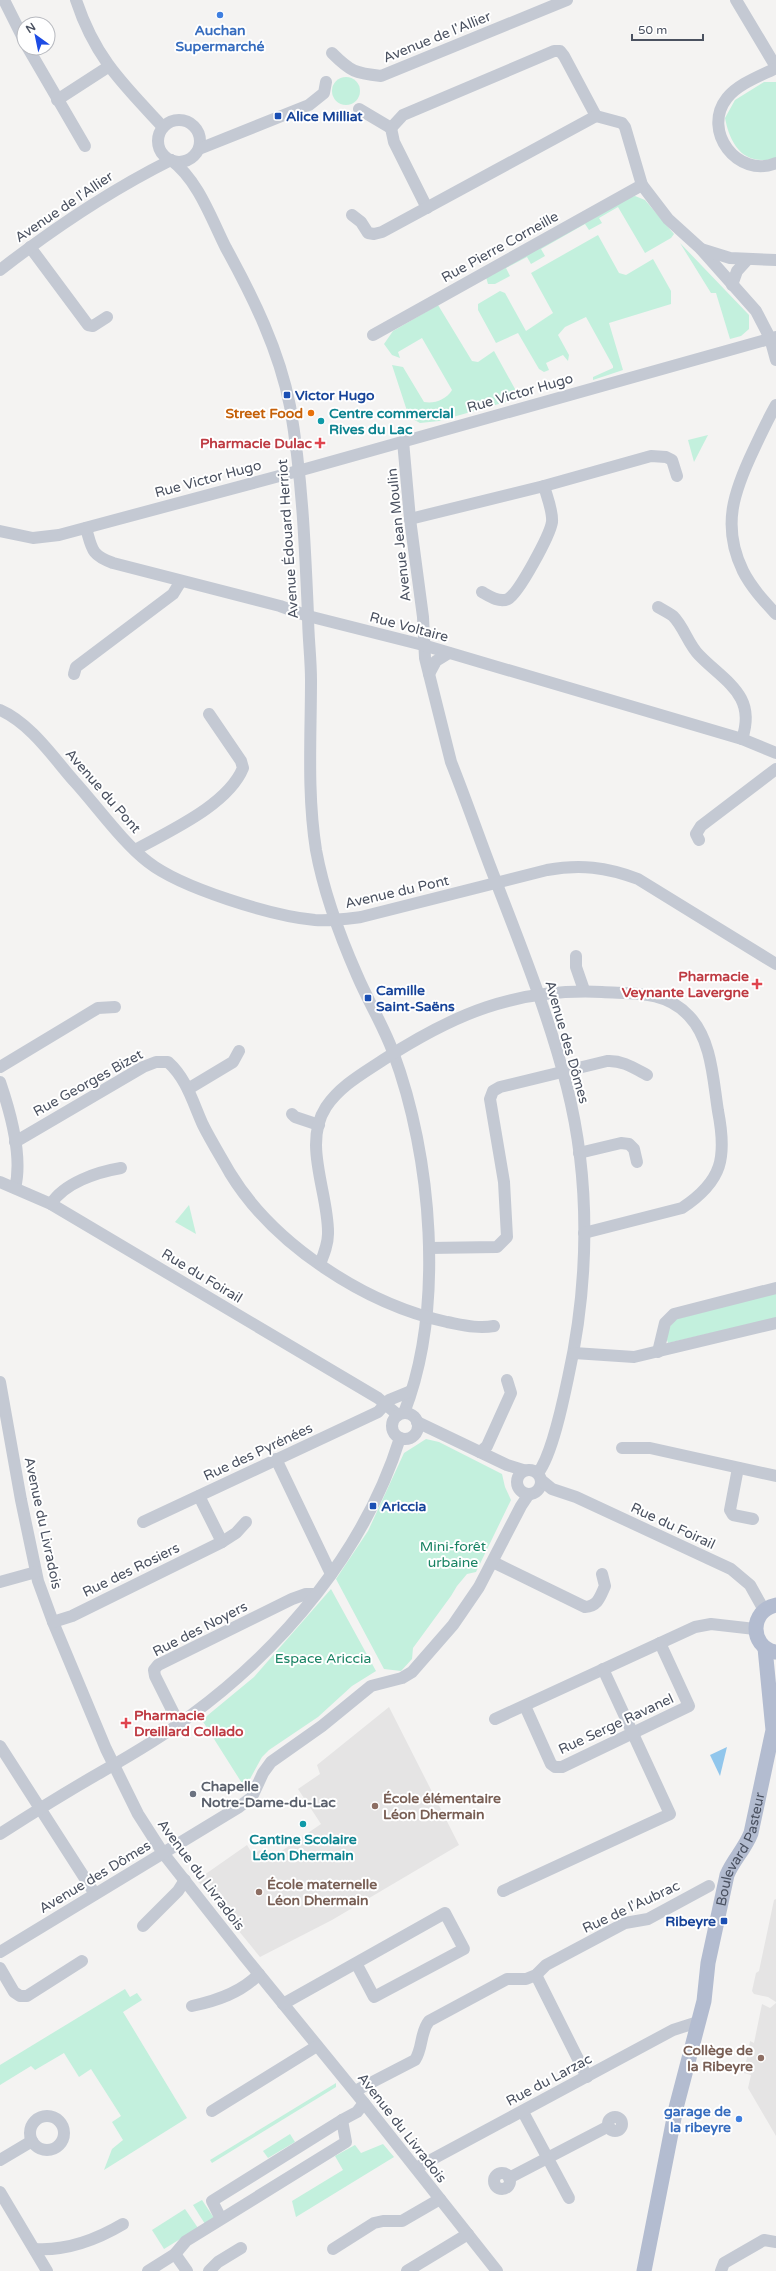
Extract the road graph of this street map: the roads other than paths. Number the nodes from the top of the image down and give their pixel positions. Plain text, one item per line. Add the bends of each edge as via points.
1 (4, 0) edge
2 (76, 0) edge
3 (567, 0) edge
4 (736, 0) edge
5 (16, 24) edge
6 (332, 53) dead end
7 (32, 56) edge
8 (108, 67) junction
9 (776, 68) edge
10 (325, 88) dead end
11 (57, 100) junction
12 (362, 106) dead end
13 (596, 116) junction
14 (163, 127) junction
15 (391, 128) junction
16 (199, 133) junction
17 (228, 137) junction
18 (85, 146) dead end
19 (159, 148) junction
20 (199, 149) junction
21 (171, 160) junction
22 (776, 163) edge
23 (148, 172) junction
24 (642, 185) junction
25 (427, 208) junction
26 (352, 215) dead end
27 (30, 247) junction
28 (700, 248) junction
29 (747, 260) junction
30 (776, 260) edge
31 (0, 270) edge
32 (732, 285) junction
33 (107, 317) dead end
34 (373, 335) dead end
35 (773, 337) edge
36 (776, 360) edge
37 (776, 405) edge
38 (404, 441) junction
39 (299, 470) junction
40 (677, 476) dead end
41 (544, 486) junction
42 (410, 519) junction
43 (86, 528) junction
44 (0, 531) edge
45 (182, 581) junction
46 (482, 592) dead end
47 (658, 607) dead end
48 (776, 614) edge
49 (308, 616) junction
50 (423, 645) junction
51 (449, 653) junction
52 (74, 674) dead end
53 (429, 674) junction
54 (0, 710) edge
55 (209, 714) dead end
56 (742, 740) junction
57 (776, 753) edge
58 (776, 770) edge
59 (699, 840) dead end
60 (136, 850) junction
61 (497, 883) junction
62 (334, 920) junction
63 (576, 956) dead end
64 (776, 964) edge
65 (584, 990) junction
66 (538, 995) junction
67 (115, 1007) dead end
68 (240, 1050) dead end
69 (393, 1053) junction
70 (0, 1067) edge
71 (563, 1071) junction
72 (646, 1075) dead end
73 (0, 1082) edge
74 (188, 1089) junction
75 (292, 1114) dead end
76 (319, 1125) junction
77 (15, 1142) junction
78 (579, 1153) junction
79 (637, 1162) dead end
80 (121, 1168) dead end
81 (0, 1182) edge
82 (15, 1188) junction
83 (50, 1204) junction
84 (584, 1233) junction
85 (429, 1248) junction
86 (320, 1264) junction
87 (776, 1288) edge
88 (426, 1317) junction
89 (776, 1323) edge
90 (494, 1326) dead end
91 (658, 1352) junction
92 (574, 1353) junction
93 (507, 1380) dead end
94 (0, 1382) edge
95 (412, 1391) junction
96 (384, 1404) junction
97 (398, 1417) junction
98 (416, 1428) junction
99 (400, 1438) junction
100 (622, 1448) dead end
101 (480, 1452) junction
102 (276, 1459) junction
103 (507, 1466) junction
104 (738, 1468) junction
105 (523, 1470) junction
106 (776, 1476) edge
107 (516, 1482) junction
108 (536, 1485) junction
109 (200, 1496) junction
110 (753, 1519) dead end
111 (143, 1522) dead end
112 (246, 1522) dead end
113 (222, 1542) junction
114 (493, 1562) junction
115 (36, 1572) junction
116 (331, 1574) junction
117 (602, 1574) dead end
118 (0, 1582) edge
119 (316, 1594) junction
120 (770, 1608) edge
121 (53, 1622) junction
122 (755, 1629) junction
123 (660, 1644) junction
124 (771, 1650) edge
125 (776, 1662) edge
126 (604, 1669) junction
127 (768, 1684) junction
128 (525, 1706) junction
129 (495, 1719) dead end
130 (178, 1724) junction
131 (632, 1733) junction
132 (0, 1746) edge
133 (113, 1765) junction
134 (41, 1809) junction
135 (0, 1834) edge
136 (163, 1853) junction
137 (185, 1880) junction
138 (709, 1886) dead end
139 (503, 1891) dead end
140 (95, 1894) junction
141 (143, 1926) dead end
142 (0, 1952) edge
143 (82, 1961) dead end
144 (356, 1963) junction
145 (0, 1968) edge
146 (259, 1974) junction
147 (536, 1975) junction
148 (283, 2004) junction
149 (192, 2006) dead end
150 (698, 2022) junction
151 (317, 2046) junction
152 (587, 2077) junction
153 (355, 2092) junction
154 (364, 2103) junction
155 (212, 2111) dead end
156 (522, 2112) junction
157 (342, 2120) junction
158 (609, 2126) dead end
159 (32, 2141) dead end
160 (548, 2157) junction
161 (0, 2160) edge
162 (416, 2168) junction
163 (509, 2178) dead end
164 (0, 2192) edge
165 (569, 2198) dead end
166 (440, 2199) junction
167 (221, 2219) junction
168 (123, 2224) dead end
169 (468, 2234) junction
170 (776, 2242) edge
171 (241, 2248) dead end
172 (35, 2249) junction
173 (333, 2249) dead end
174 (176, 2254) junction
175 (47, 2271) edge
176 (148, 2271) edge
177 (186, 2271) edge
178 (209, 2271) edge
179 (407, 2271) edge
180 (497, 2271) edge
181 (644, 2271) edge
182 (720, 2271) edge

1 - 5 street
2 - 8 street via 84,25
3 - 6 street, Avenue de l'Allier via 381,76 354,71
4 - 9 street
7 - 11 street
8 - 11 street
8 - 14 street
9 - 22 street via 732,93 722,105 718,119 723,141 737,160 759,167
10 - 17 street via 309,105
11 - 18 street
12 - 15 street
13 - 15 street via 564,56 554,50 403,115
13 - 24 street via 622,123 625,127
13 - 25 street
14 - 16 street via 174,121 186,121
14 - 19 street via 159,137
15 - 25 street via 394,142
16 - 17 street
16 - 20 street
17 - 20 street
19 - 21 street
19 - 23 street
20 - 21 street via 187,161
21 - 23 street, Avenue de l'Allier
21 - 39 street, Avenue Édouard Herriot via 182,169 196,191 258,311 270,340 287,395
23 - 27 street, Avenue de l'Allier via 98,199
24 - 28 street via 668,219
24 - 34 street, Rue Pierre Corneille
25 - 26 street via 374,234 368,233 361,222
27 - 31 street, Avenue de l'Allier
27 - 33 street via 88,325 94,326
28 - 29 street via 730,258
28 - 32 street
29 - 30 street
29 - 32 street via 736,271
32 - 35 street via 756,311
35 - 36 street
35 - 38 street, Rue Victor Hugo
37 - 48 street via 738,483 732,506 731,532 743,572
38 - 39 street, Rue Victor Hugo
38 - 42 street, Avenue Jean Moulin
39 - 43 street, Rue Victor Hugo
39 - 49 street, Avenue Édouard Herriot
40 - 41 street via 672,460 651,456
41 - 42 street
41 - 46 street via 552,520 549,532 516,591 508,599 498,600
42 - 50 street, Avenue Jean Moulin via 423,617
43 - 44 street, Rue Victor Hugo via 40,538
43 - 45 street, Rue Voltaire via 92,549 98,558
45 - 49 street, Rue Voltaire via 280,606
45 - 52 street via 173,594 76,667
47 - 56 street via 673,616 699,654 736,688 745,708 747,721
49 - 50 street, Rue Voltaire
49 - 62 street, Avenue Édouard Herriot via 310,807 322,881
50 - 51 street, Rue Voltaire
50 - 53 street, Avenue Jean Moulin
51 - 53 street via 433,664
51 - 56 street, Rue Voltaire
53 - 61 street, Avenue Jean Moulin via 451,762
54 - 60 street, Avenue du Pont via 25,727
55 - 60 street via 241,761 244,768 241,775 213,805
56 - 57 street, Rue Voltaire
58 - 59 street via 701,826 696,834
60 - 62 street, Avenue du Pont via 148,862 183,884 266,910 304,918
61 - 62 street, Avenue du Pont via 361,917
61 - 64 street, Avenue du Pont via 571,866 619,872 638,878
61 - 66 street, Avenue des Dômes
62 - 69 street, Avenue Édouard Herriot
63 - 65 street via 576,967
65 - 66 street
65 - 84 street via 637,992 663,997 690,1016 704,1039 708,1055 723,1151 713,1181 682,1208
66 - 69 street via 517,998 454,1019 428,1031
66 - 71 street, Avenue des Dômes
67 - 70 street via 98,1008
68 - 74 street via 233,1062
69 - 76 street via 337,1093 326,1108
69 - 85 street, Avenue Édouard Herriot via 417,1141 427,1206
71 - 72 street via 614,1060
71 - 78 street, Avenue des Dômes
71 - 85 street via 500,1087 493,1091 490,1099 504,1182 508,1225 504,1241 497,1247
73 - 77 street
74 - 77 street, Rue Georges Bizet via 177,1070 168,1062 156,1062 98,1092
74 - 86 street, Rue Georges Bizet via 204,1126 229,1171 257,1208 291,1242
75 - 76 street
76 - 86 street via 318,1157 326,1200 328,1234 326,1250
77 - 82 street via 18,1176
78 - 79 street via 620,1143 629,1144 634,1149
78 - 84 street, Avenue des Dômes
80 - 83 street via 107,1170 66,1189 56,1195
81 - 82 street, Rue du Foirail
82 - 83 street, Rue du Foirail
83 - 96 street, Rue du Foirail via 378,1398
84 - 92 street, Avenue des Dômes via 583,1275
85 - 88 street, Avenue Édouard Herriot
86 - 88 street, Rue Georges Bizet via 373,1297
87 - 91 street via 674,1314 665,1323
88 - 90 street, Rue Georges Bizet via 484,1328
88 - 95 street, Avenue Édouard Herriot
89 - 91 street
91 - 92 street via 634,1358
92 - 108 street, Avenue des Dômes
93 - 101 street via 511,1393 487,1446
94 - 115 street, Avenue du Livradois
95 - 96 street, Rue des Pyrénées
95 - 97 street, Avenue Édouard Herriot
96 - 97 street, Rue du Foirail
96 - 102 street, Rue des Pyrénées via 378,1412
97 - 98 street via 412,1415
97 - 99 street via 393,1432
98 - 99 street via 408,1438
98 - 101 street via 436,1431
99 - 116 street via 373,1506
100 - 104 street via 650,1448
101 - 103 street
102 - 109 street, Rue des Pyrénées
102 - 116 street
103 - 105 street
103 - 107 street
104 - 106 street
104 - 110 street via 730,1510 733,1515
105 - 107 street
105 - 108 street, Rue du Foirail via 528,1469
107 - 108 street via 518,1489
108 - 114 street, Avenue des Dômes via 521,1506
108 - 120 street, Rue du Foirail via 576,1497 731,1569 750,1585
109 - 111 street, Rue des Pyrénées
109 - 113 street
112 - 113 street, Rue des Rosiers via 236,1533
113 - 121 street, Rue des Rosiers via 72,1616
114 - 117 street via 585,1607 596,1604 606,1586
114 - 136 street, Avenue des Dômes via 466,1608 412,1672 402,1678 377,1684 363,1692 322,1726 271,1762 249,1801
115 - 118 street
115 - 121 street, Avenue du Livradois
116 - 119 street
119 - 130 street via 249,1669
119 - 130 street, Rue des Noyers via 306,1594 292,1599 158,1665 154,1670 155,1676
120 - 122 main road via 759,1616
121 - 133 street, Avenue du Livradois
122 - 123 street via 703,1625
122 - 124 main road via 760,1643
123 - 126 street
123 - 131 street, Rue Serge Ravanel via 689,1706
124 - 127 main road, Boulevard Pasteur
125 - 127 main road, Boulevard Pasteur
126 - 128 street
126 - 131 street
127 - 150 main road, Boulevard Pasteur via 773,1730 758,1803 751,1834 726,1875
128 - 129 street
128 - 131 street, Rue Serge Ravanel via 551,1764 555,1767 562,1767
130 - 133 street
131 - 139 street via 670,1814
132 - 134 street
133 - 134 street
133 - 136 street, Avenue du Livradois via 138,1814
134 - 135 street
134 - 140 street
136 - 137 street, Avenue du Livradois
136 - 140 street, Avenue des Dômes
137 - 141 street
137 - 146 street, Avenue du Livradois
138 - 147 street, Rue de l'Aubrac via 648,1919 625,1923 546,1966
140 - 142 street, Avenue des Dômes
143 - 145 street via 27,1996 20,1996 14,1992
144 - 144 street via 445,1913 464,1949 374,1997
144 - 148 street
146 - 148 street, Avenue du Livradois
146 - 149 street via 219,2000
147 - 152 street
147 - 153 street, Rue de l'Aubrac via 507,1979 429,2021 424,2026 419,2053 415,2060
148 - 151 street, Avenue du Livradois
150 - 152 street, Rue du Larzac via 673,2030
150 - 181 main road, Boulevard Pasteur via 676,2108
151 - 153 street, Avenue du Livradois
151 - 155 street
152 - 156 street, Rue du Larzac
153 - 154 street, Avenue du Livradois
154 - 157 street via 357,2112
154 - 162 street, Avenue du Livradois
156 - 160 street
156 - 162 street, Rue du Larzac
157 - 167 street via 346,2142
157 - 167 street via 212,2201
158 - 160 street
159 - 161 street
160 - 163 street
160 - 165 street
162 - 166 street, Avenue du Livradois
164 - 172 street
166 - 169 street, Avenue du Livradois
166 - 173 street via 402,2221 383,2221 374,2224
167 - 174 street via 186,2241
168 - 172 street via 87,2242
169 - 179 street
169 - 180 street, Avenue du Livradois
170 - 182 street via 764,2240 724,2264
171 - 178 street via 218,2262
172 - 175 street
174 - 176 street
174 - 177 street

